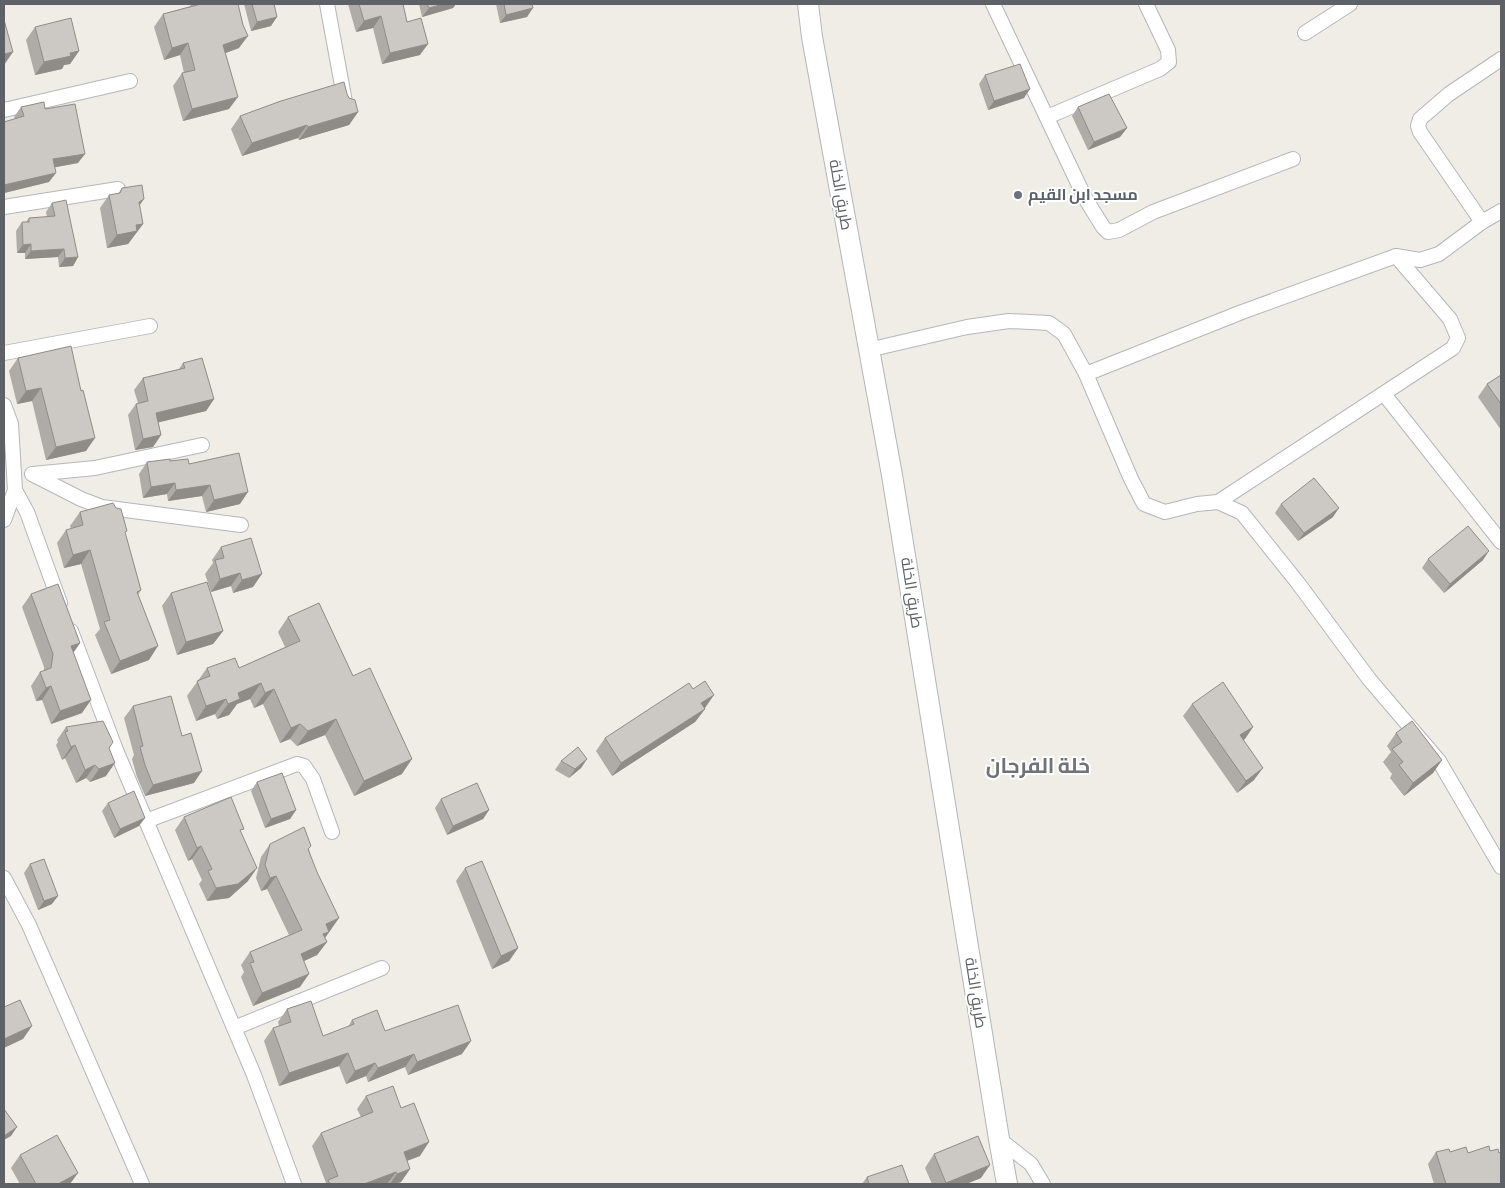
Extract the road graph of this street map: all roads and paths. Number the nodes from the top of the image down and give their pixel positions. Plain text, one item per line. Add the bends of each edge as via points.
1 (327, 4) edge
2 (808, 4) edge
3 (993, 4) edge
4 (1146, 4) edge
5 (1350, 4) edge
6 (1305, 33) dead end
7 (1501, 59) edge
8 (130, 81) dead end
9 (346, 105) edge
10 (4, 110) edge
11 (1047, 118) junction
12 (1293, 159) dead end
13 (118, 189) dead end
14 (4, 207) edge
15 (1501, 212) edge
16 (1482, 222) junction
17 (1396, 256) junction
18 (150, 326) dead end
19 (868, 350) junction
20 (4, 353) edge
21 (1086, 374) junction
22 (1384, 394) junction
23 (4, 405) edge
24 (202, 445) dead end
25 (11, 471) edge
26 (32, 474) junction
27 (15, 490) junction
28 (1218, 502) junction
29 (4, 520) edge
30 (241, 525) dead end
31 (1501, 542) edge
32 (146, 821) junction
33 (332, 832) dead end
34 (1501, 866) edge
35 (4, 878) edge
36 (382, 968) dead end
37 (234, 1028) junction
38 (998, 1138) junction
39 (142, 1184) edge
40 (294, 1184) edge
41 (1007, 1184) edge
42 (1043, 1184) edge

1 - 9 street
2 - 19 street, طريق الخلة
3 - 11 street
4 - 11 street via 1168,50 1169,62 1160,69
5 - 6 street
7 - 16 street via 1449,94 1420,119 1418,126
8 - 10 street
11 - 12 street via 1085,198 1108,232
13 - 14 street
15 - 16 street
16 - 17 street via 1439,254 1420,260
17 - 21 street
17 - 22 street via 1450,319 1458,338 1453,348
18 - 20 street
19 - 21 street via 967,327 1009,321 1048,323 1064,334
19 - 38 street, طريق الخلة via 893,484
21 - 28 street via 1144,504 1165,512
22 - 28 street
22 - 31 street
23 - 25 street via 12,424
24 - 26 street via 95,468
25 - 26 street
25 - 27 street
26 - 30 street via 102,507
27 - 29 street
27 - 32 street via 27,512
28 - 34 street via 1242,513 1369,679 1439,762
32 - 33 street via 297,764 304,766 313,779
32 - 37 street
35 - 39 street via 29,925
36 - 37 street
37 - 40 street
38 - 41 street, طريق الخلة
38 - 42 street via 1031,1164

